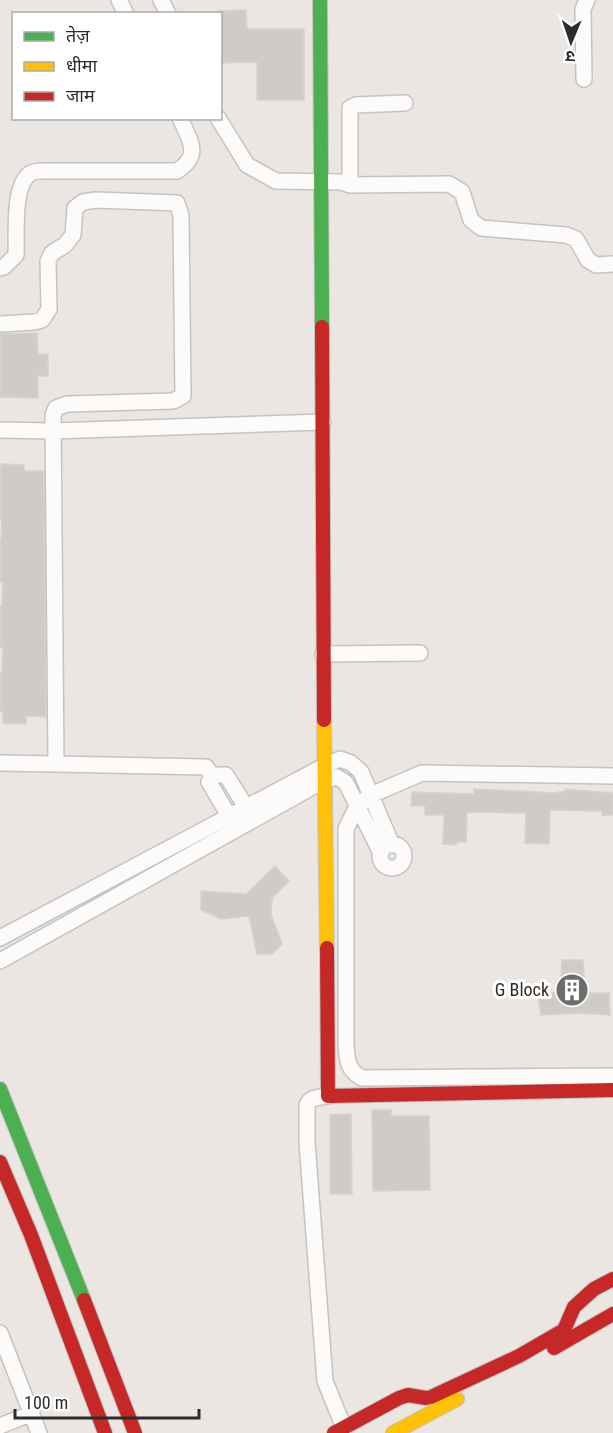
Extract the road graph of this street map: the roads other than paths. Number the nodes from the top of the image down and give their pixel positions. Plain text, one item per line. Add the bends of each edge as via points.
1 (320, 0) edge
2 (587, 0) edge
3 (584, 79) dead end
4 (405, 103) dead end
5 (181, 120) edge
6 (219, 120) edge
7 (321, 185) junction
8 (349, 185) junction
9 (613, 264) edge
10 (0, 268) edge
11 (0, 324) edge
12 (323, 422) junction
13 (0, 430) edge
14 (53, 431) junction
15 (420, 653) dead end
16 (323, 654) junction
17 (0, 763) edge
18 (56, 764) junction
19 (324, 773) junction
20 (212, 775) junction
21 (613, 776) edge
22 (371, 795) junction
23 (357, 806) junction
24 (246, 807) junction
25 (229, 816) junction
26 (0, 938) edge
27 (0, 961) edge
28 (613, 1076) edge
29 (0, 1089) edge
30 (613, 1090) edge
31 (328, 1096) junction
32 (0, 1162) edge
33 (613, 1279) edge
34 (613, 1314) edge
35 (0, 1333) edge
36 (32, 1413) junction
37 (0, 1426) edge
38 (339, 1430) edge
39 (39, 1433) edge
40 (105, 1433) edge
41 (135, 1433) edge
42 (393, 1433) edge

1 - 7 street
2 - 3 street via 583,9
4 - 8 street via 350,108
5 - 10 street via 192,156 177,171 31,173 22,182 18,197 16,255
6 - 7 street via 247,165 276,181
7 - 8 street
7 - 12 street
8 - 9 street via 449,184 462,192 471,220 481,228 566,236 576,239 588,260 596,265
11 - 14 street via 42,320 49,309 48,261 73,235 75,208 83,202 177,203 181,216 183,396 173,401 67,404 56,408
12 - 14 street
12 - 16 street
13 - 14 street
14 - 18 street
15 - 16 street
16 - 19 street
17 - 18 street
18 - 20 street via 206,767
19 - 22 street via 340,759 351,763 361,772
19 - 23 street via 345,782
19 - 24 street
19 - 27 street
19 - 31 street
20 - 24 street via 226,775
20 - 25 street via 209,782
21 - 22 street via 422,774
22 - 23 street
22 - 23 street via 387,849
23 - 28 street via 346,829 346,1046 351,1070 362,1078
24 - 25 street
25 - 26 street
29 - 41 street
30 - 31 street
31 - 38 street via 312,1098 307,1105 307,1142 325,1381
32 - 40 street via 32,1235
33 - 38 street via 594,1288 574,1307 564,1330 519,1356 431,1397 399,1398
34 - 42 street
35 - 36 street
36 - 37 street
36 - 39 street

